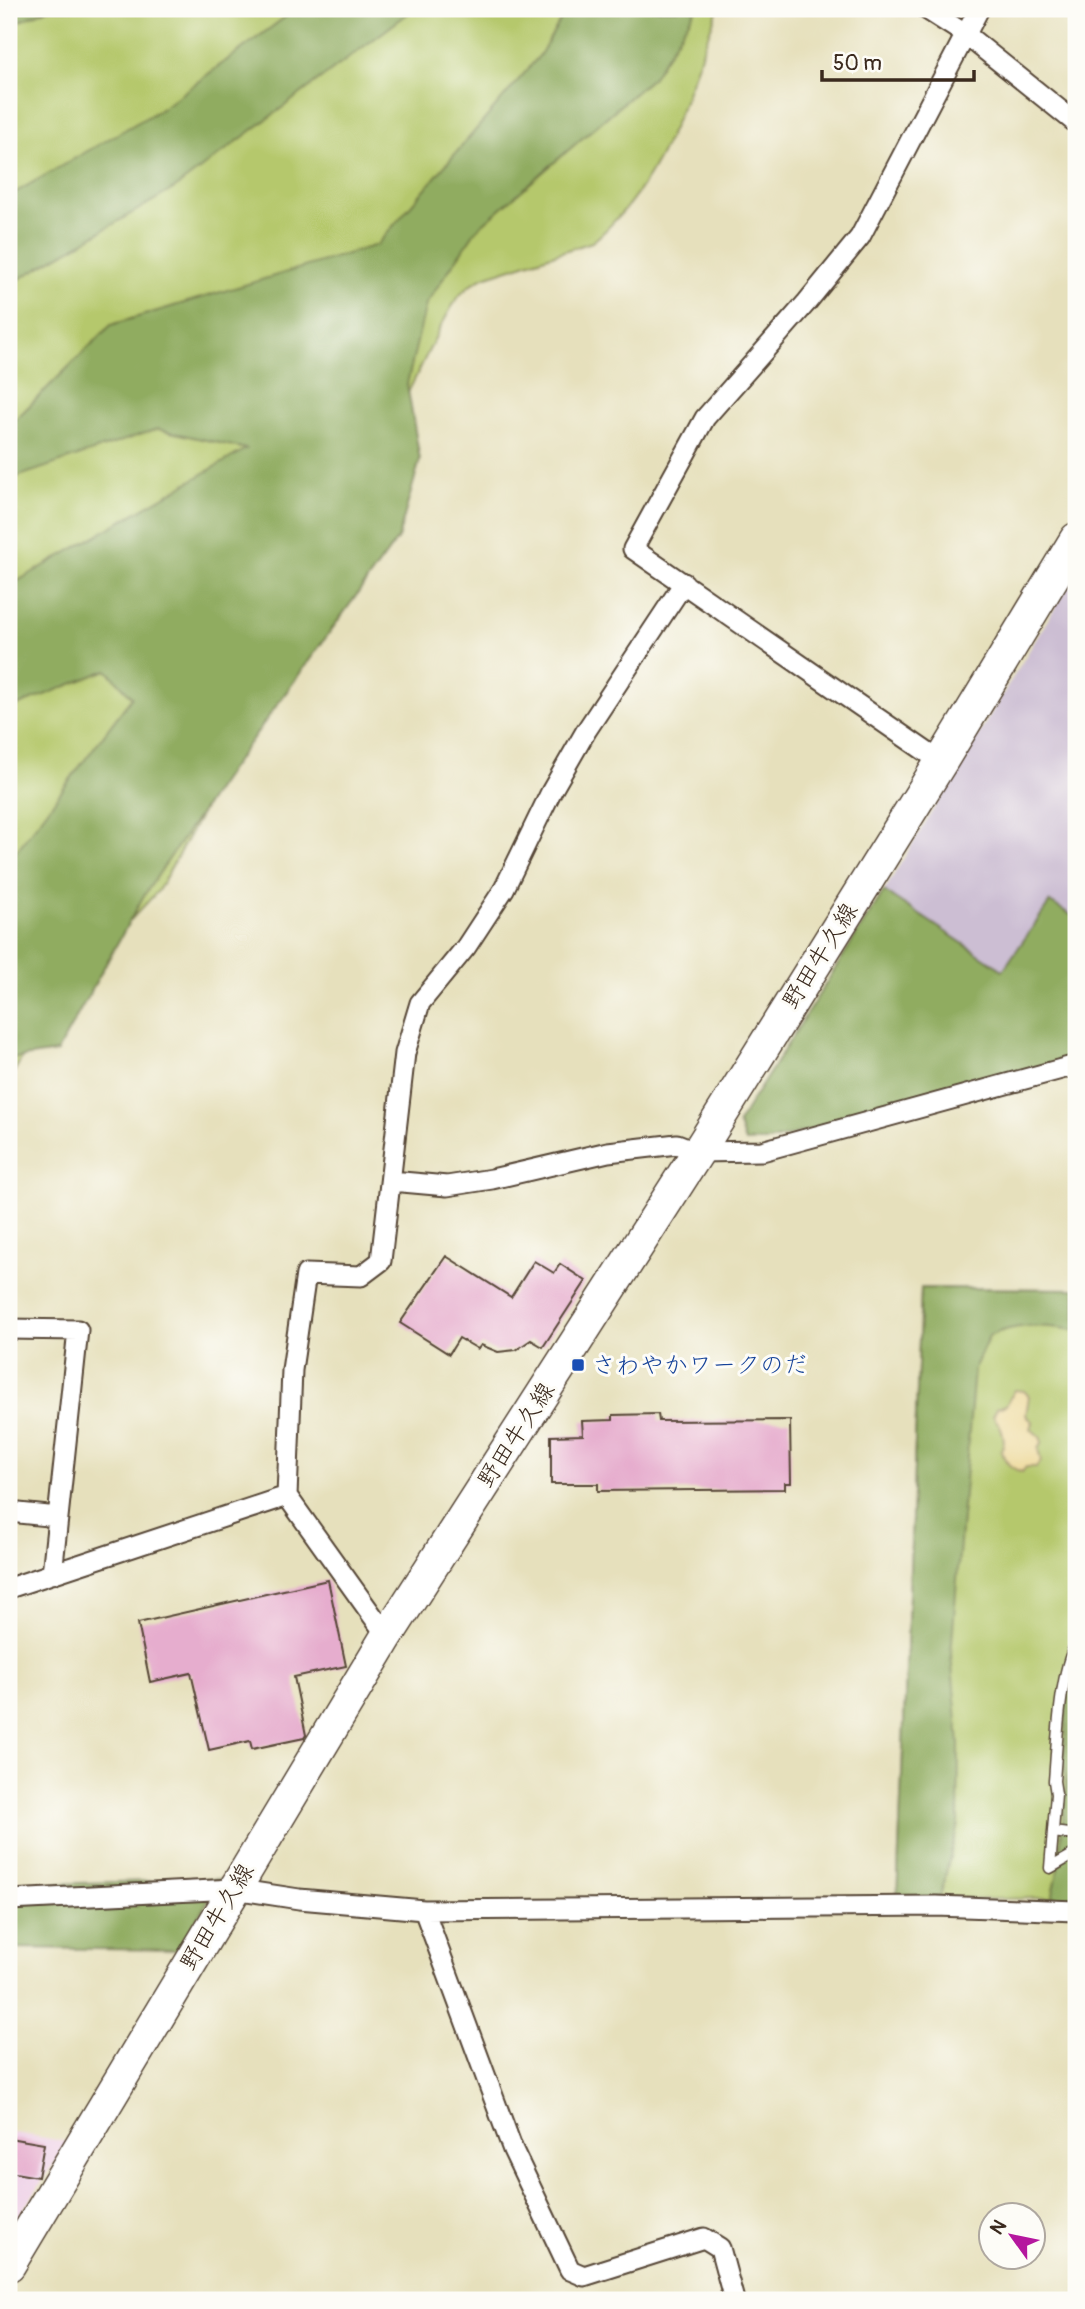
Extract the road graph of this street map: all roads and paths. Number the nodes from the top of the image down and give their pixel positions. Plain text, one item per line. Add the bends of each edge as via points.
1 (926, 9) edge
2 (979, 9) edge
3 (965, 34) junction
4 (1076, 123) edge
5 (1076, 539) edge
6 (684, 583) junction
7 (941, 762) junction
8 (1076, 1065) edge
9 (698, 1152) junction
10 (391, 1181) junction
11 (9, 1329) edge
12 (287, 1496) junction
13 (9, 1511) edge
14 (58, 1517) junction
15 (52, 1574) junction
16 (9, 1588) edge
17 (387, 1636) junction
18 (1076, 1644) edge
19 (1053, 1832) junction
20 (1076, 1835) edge
21 (1076, 1853) edge
22 (234, 1889) junction
23 (9, 1900) edge
24 (424, 1910) junction
25 (1076, 1911) edge
26 (9, 2265) edge
27 (734, 2300) edge

1 - 3 street
2 - 3 street
3 - 4 street
3 - 6 street via 860,237 705,418 633,550
5 - 7 main road, 野田牛久線
6 - 7 street
6 - 10 street via 586,731 504,889 466,947 420,1003 405,1053
7 - 9 main road, 野田牛久線
8 - 9 street via 762,1151
9 - 10 street via 677,1144 608,1152 447,1186
9 - 17 main road, 野田牛久線
10 - 12 street via 382,1261 361,1276 306,1274 292,1370
11 - 14 street via 78,1330
12 - 15 street
12 - 17 street
13 - 14 street
14 - 15 street
15 - 16 street
17 - 22 main road, 野田牛久線
18 - 19 lane via 1064,1687
19 - 20 lane
19 - 21 lane via 1050,1868
22 - 23 street
22 - 24 street
22 - 26 main road, 野田牛久線
24 - 25 street via 936,1906
24 - 27 street via 513,2150 570,2270 584,2276 704,2238 720,2248

